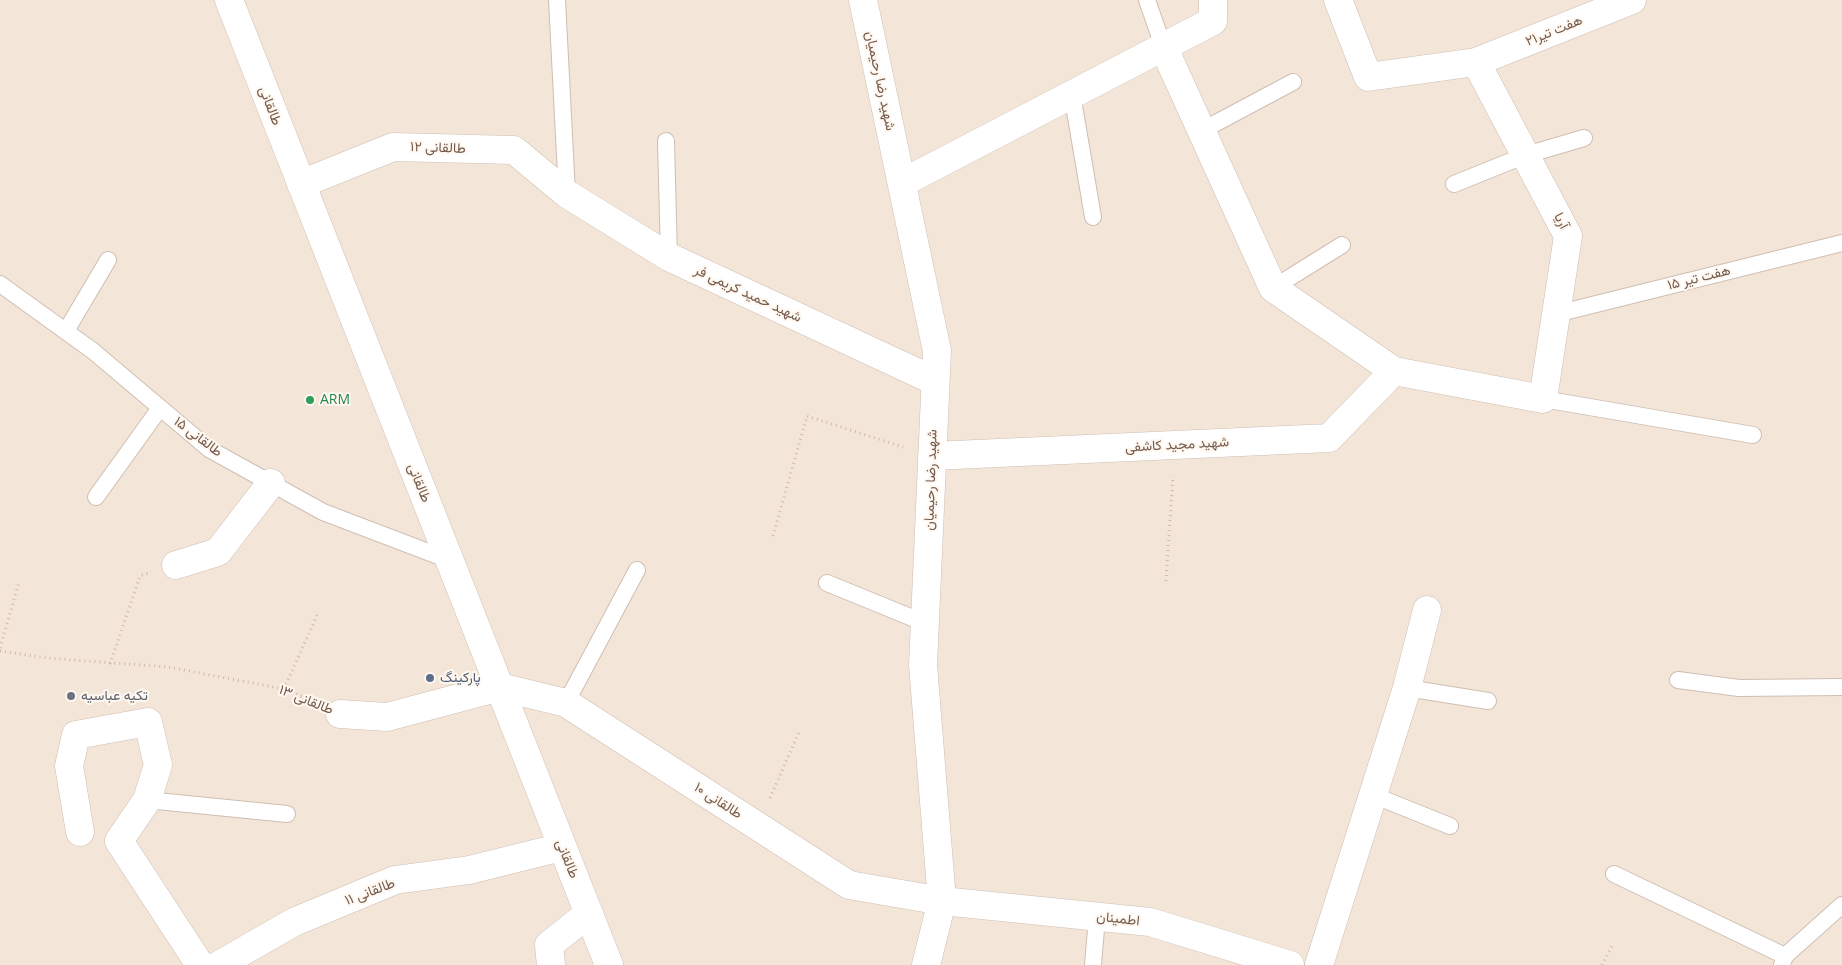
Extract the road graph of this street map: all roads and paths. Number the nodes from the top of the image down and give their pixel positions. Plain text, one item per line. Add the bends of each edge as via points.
1 (229, 0) edge
2 (557, 0) edge
3 (863, 0) edge
4 (1147, 0) edge
5 (1213, 0) edge
6 (1338, 0) edge
7 (1632, 0) edge
8 (1163, 46) junction
9 (1476, 62) junction
10 (1293, 82) dead end
11 (1072, 94) junction
12 (1201, 130) junction
13 (1584, 138) dead end
14 (666, 142) dead end
15 (1526, 155) junction
16 (902, 183) junction
17 (301, 184) junction
18 (1454, 184) dead end
19 (567, 194) junction
20 (1093, 217) dead end
21 (1842, 243) edge
22 (1342, 245) dead end
23 (669, 257) junction
24 (108, 260) dead end
25 (0, 284) edge
26 (1273, 288) junction
27 (1556, 314) junction
28 (66, 331) junction
29 (1394, 371) junction
30 (936, 381) junction
31 (1543, 399) junction
32 (160, 408) junction
33 (1753, 435) dead end
34 (1175, 445) junction
35 (932, 456) junction
36 (270, 482) junction
37 (96, 497) dead end
38 (773, 536) dead end
39 (449, 560) junction
40 (176, 565) joint
41 (636, 570) dead end
42 (1166, 581) dead end
43 (19, 582) dead end
44 (827, 583) dead end
45 (1427, 610) dead end
46 (318, 613) dead end
47 (925, 623) junction
48 (0, 650) edge
49 (110, 664) junction
50 (1678, 680) dead end
51 (1842, 686) edge
52 (500, 687) junction
53 (1407, 688) junction
54 (284, 689) junction
55 (1488, 702) dead end
56 (566, 703) junction
57 (340, 714) joint
58 (799, 732) dead end
59 (1373, 795) junction
60 (147, 800) junction
61 (287, 814) dead end
62 (757, 826) junction
63 (1450, 826) dead end
64 (80, 832) dead end
65 (562, 847) junction
66 (1614, 874) dead end
67 (942, 901) junction
68 (1842, 905) edge
69 (588, 913) junction
70 (1097, 917) junction
71 (1612, 946) dead end
72 (1784, 960) edge
73 (1276, 963) edge
74 (200, 965) edge
75 (219, 965) edge
76 (551, 965) edge
77 (609, 965) edge
78 (926, 965) edge
79 (1094, 965) edge
80 (1319, 965) edge
81 (1602, 965) edge

1 - 17 street, طالقانی
2 - 19 lane
3 - 16 street, شهید رضا رحیمیان
4 - 8 lane
5 - 8 street via 1213,21
6 - 9 street, هفت تیر۲۱ via 1368,77
7 - 9 street, هفت تیر۲۱
8 - 11 street
8 - 12 street
9 - 15 street, آریا
10 - 12 lane
11 - 16 street
11 - 20 lane
12 - 26 street
13 - 15 lane
14 - 23 lane
15 - 18 lane
15 - 27 street, آریا via 1568,236
16 - 30 street, شهید رضا رحیمیان via 937,351
17 - 19 street, طالقانی ۱۲ via 393,147 514,150
17 - 39 street, طالقانی
19 - 23 street, شهید حمید کریمی فر
21 - 27 lane, هفت تیر ۱۵
22 - 26 lane
23 - 30 street, شهید حمید کریمی فر
24 - 28 lane
25 - 28 lane, طالقانی ۱۵
26 - 29 street
27 - 31 street, آریا
28 - 32 lane, طالقانی ۱۵
29 - 31 street
29 - 34 street, شهید مجید کاشفی via 1329,438
30 - 35 street, شهید رضا رحیمیان
31 - 33 lane
32 - 36 lane, طالقانی ۱۵ via 209,449
32 - 37 lane
34 - 35 street, شهید مجید کاشفی
34 - 42 path
35 - 38 path via 807,416
35 - 47 street, شهید رضا رحیمیان
36 - 39 lane, طالقانی ۱۵ via 324,512
36 - 40 street via 218,552
39 - 52 street, طالقانی
40 - 49 path via 140,576
41 - 56 lane
43 - 48 path
44 - 47 lane
45 - 53 street
46 - 54 path
47 - 67 street, شهید رضا رحیمیان via 923,665
48 - 49 path, طالقانی ۱۳
49 - 54 path, طالقانی ۱۳ via 168,667
50 - 51 lane via 1739,688
52 - 56 street, طالقانی ۱۰
52 - 57 street, طالقانی ۱۳ via 387,717
52 - 65 street, طالقانی
53 - 55 lane
53 - 59 street
54 - 57 path, طالقانی ۱۳
56 - 62 street, طالقانی ۱۰
58 - 62 path
59 - 63 lane
59 - 80 street
60 - 61 lane
60 - 64 street via 158,765 148,722 76,735 69,766
60 - 74 street via 120,841
62 - 67 street, طالقانی ۱۰ via 849,885
65 - 69 street, طالقانی
65 - 75 street, طالقانی ۱۱ via 469,870 395,880 294,922
66 - 72 lane
67 - 70 street, اطمینان
67 - 78 street, شهید رضا رحیمیان
68 - 72 lane
69 - 76 street via 549,945
69 - 77 street, طالقانی
70 - 73 street, اطمینان via 1150,922
70 - 79 lane
71 - 81 path

